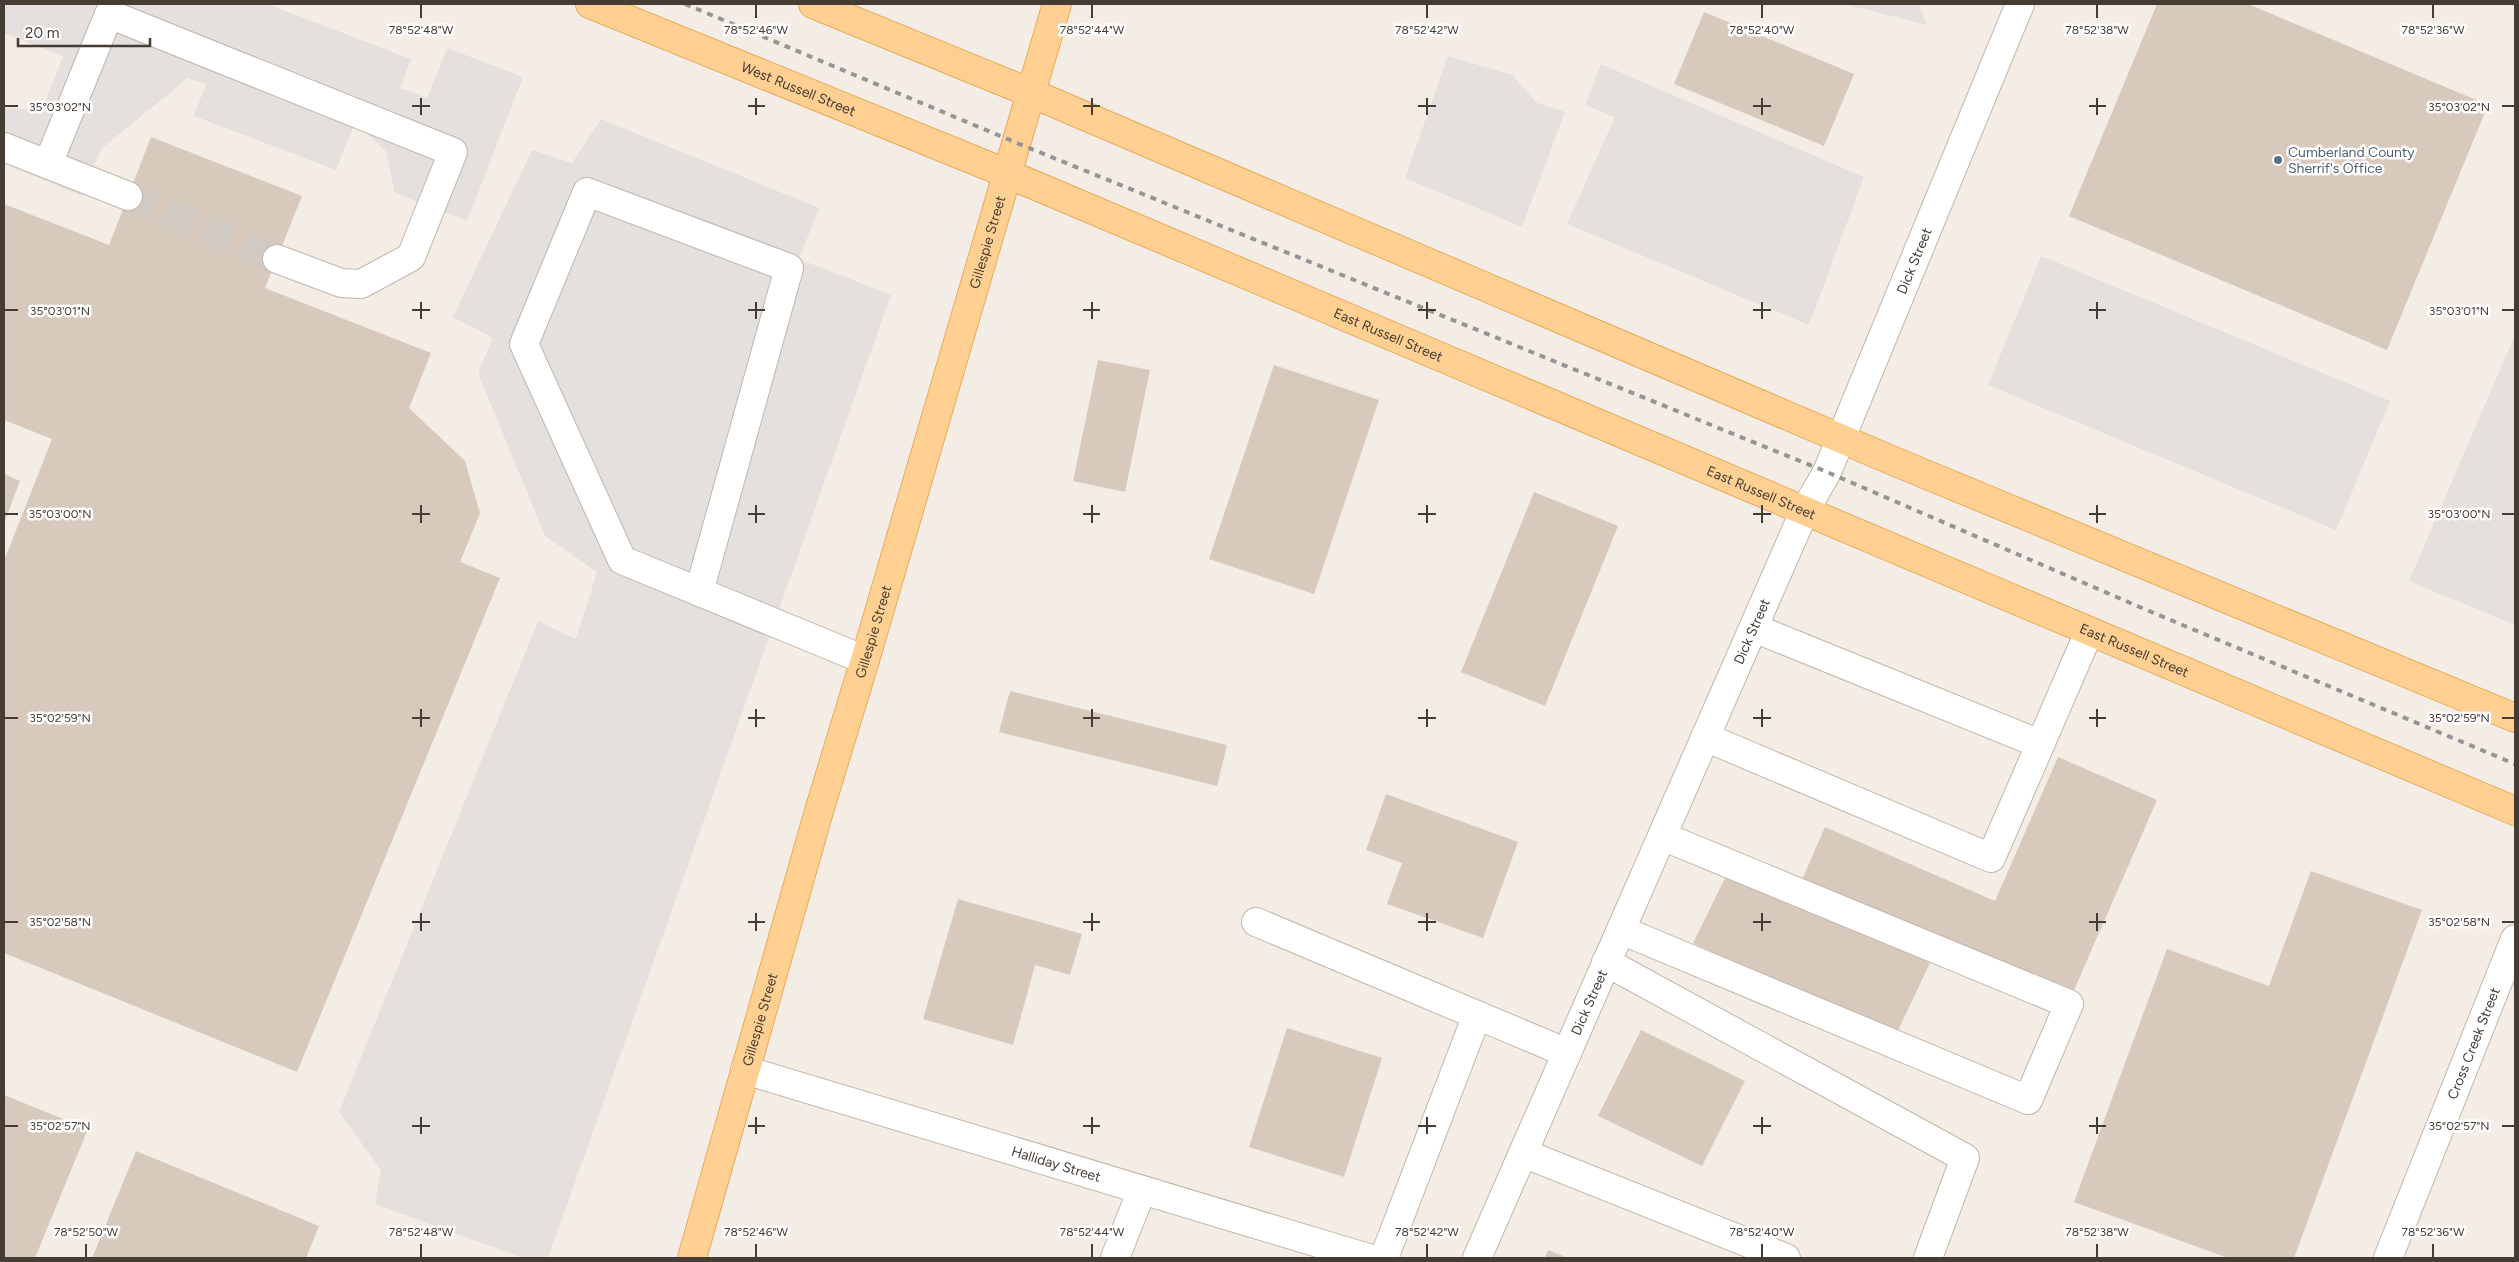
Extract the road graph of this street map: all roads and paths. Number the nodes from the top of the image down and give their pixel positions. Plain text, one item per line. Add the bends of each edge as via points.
1 (590, 4) edge
2 (813, 4) edge
3 (1057, 4) edge
4 (2020, 4) edge
5 (1031, 93) junction
6 (4, 147) edge
7 (48, 164) junction
8 (1008, 174) junction
9 (128, 196) tunnel mouth
10 (277, 259) tunnel mouth
11 (1840, 438) junction
12 (1804, 512) junction
13 (699, 592) junction
14 (1754, 628) junction
15 (2089, 632) junction
16 (865, 660) junction
17 (2515, 718) edge
18 (1705, 737) junction
19 (2040, 744) junction
20 (2515, 811) edge
21 (1662, 836) junction
22 (1256, 922) dead end
23 (1621, 930) junction
24 (2515, 940) edge
25 (1606, 962) junction
26 (1477, 1014) junction
27 (1567, 1053) junction
28 (745, 1070) junction
29 (1523, 1152) junction
30 (1142, 1190) junction
31 (692, 1258) edge
32 (1115, 1258) edge
33 (1368, 1258) edge
34 (1384, 1258) edge
35 (1477, 1258) edge
36 (1786, 1258) edge
37 (1928, 1258) edge
38 (2388, 1258) edge

1 - 8 main road, West Russell Street
2 - 5 main road
3 - 5 main road, Gillespie Street
4 - 11 street, Dick Street
5 - 8 main road, Gillespie Street
5 - 11 main road
6 - 7 street
7 - 9 street
7 - 10 street via 109,14 453,152 411,257 361,284 341,283
8 - 12 main road, East Russell Street
8 - 16 main road, Gillespie Street
11 - 12 street, Dick Street via 1827,472
11 - 17 main road
12 - 14 street, Dick Street
12 - 15 main road, East Russell Street
13 - 13 street via 622,560 524,344 587,192 789,268
13 - 16 street
14 - 18 street, Dick Street
14 - 19 street
15 - 19 street
15 - 20 main road, East Russell Street
16 - 28 main road, Gillespie Street
18 - 19 street via 1991,858
18 - 21 street, Dick Street
21 - 23 street, Dick Street
21 - 23 street via 2069,1004 2028,1100
22 - 26 street
23 - 25 street, Dick Street
24 - 38 street, Cross Creek Street
25 - 27 street, Dick Street
25 - 37 street via 1965,1158
26 - 27 street
26 - 34 street
27 - 29 street, Dick Street
28 - 30 street, Halliday Street
28 - 31 main road, Gillespie Street
29 - 35 street, Dick Street
29 - 36 street
30 - 32 street
30 - 33 street, Halliday Street

